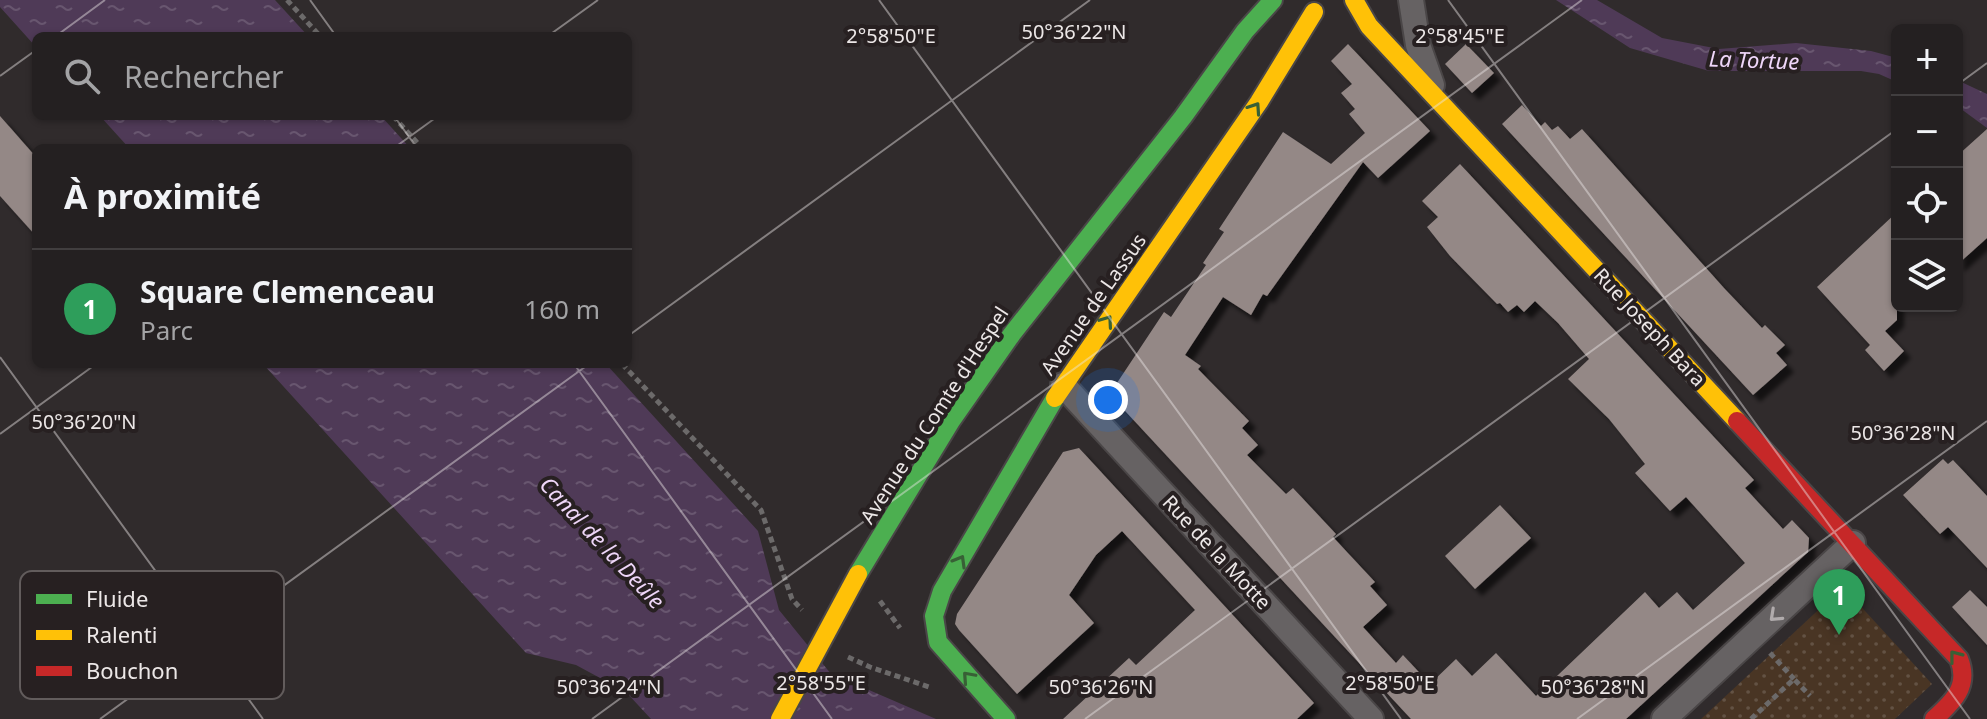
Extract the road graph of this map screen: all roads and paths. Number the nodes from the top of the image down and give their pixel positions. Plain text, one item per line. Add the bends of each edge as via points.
1 (287, 0) edge
2 (1273, 0) edge
3 (1411, 0) edge
4 (1336, 4) edge
5 (1281, 28) dead end
6 (316, 32) edge
7 (1257, 46) dead end
8 (1447, 111) junction
9 (1183, 117) junction
10 (397, 120) edge
11 (418, 144) edge
12 (626, 368) edge
13 (1063, 385) junction
14 (1853, 543) junction
15 (811, 620) dead end
16 (838, 652) dead end
17 (938, 692) dead end
18 (1810, 696) dead end
19 (780, 719) edge
20 (1006, 719) edge
21 (1371, 719) edge
22 (1664, 719) edge
23 (1751, 719) edge
24 (1934, 719) edge

1 - 6 path
2 - 9 street, Avenue du Comte d'Hespel
3 - 8 street, Rue Joseph Bara via 1418,45
4 - 5 street
4 - 8 street, Rue Joseph Bara via 1369,26
13 -> 4 street, Avenue de Lassus via 1259,102
7 - 9 street, Avenue du Comte d'Hespel
8 - 14 street, Rue Joseph Bara
9 - 19 street, Avenue du Comte d'Hespel, bridge via 951,421 858,574
10 - 11 path
12 - 15 path via 761,510 792,599
20 -> 13 street, Avenue de Lassus via 946,654 934,633 933,617 942,591
13 - 21 street, Rue de la Motte
14 -> 22 street
24 -> 14 street, Rue Joseph Bara via 1959,695 1963,667
16 - 17 path
18 - 23 path via 1794,679

